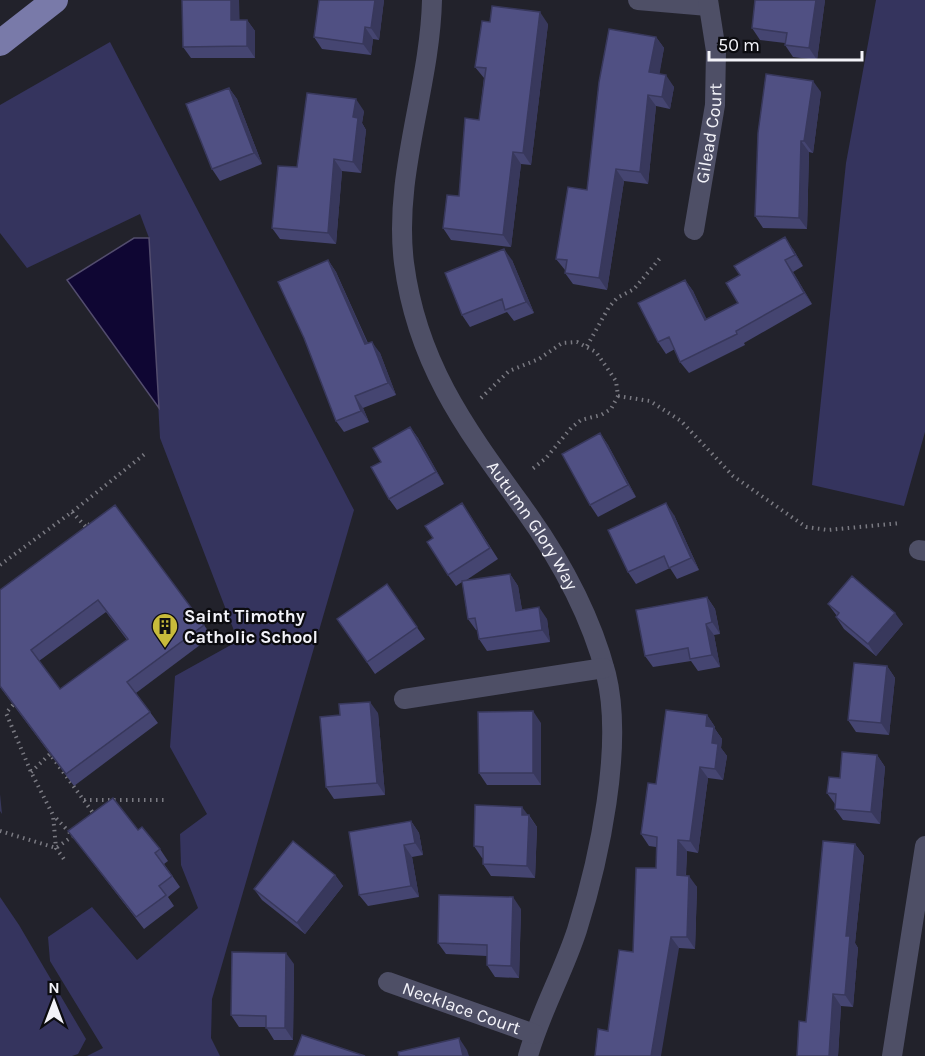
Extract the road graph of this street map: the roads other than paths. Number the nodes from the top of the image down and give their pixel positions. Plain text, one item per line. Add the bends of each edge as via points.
1 (55, 0) edge
2 (432, 0) edge
3 (638, 0) edge
4 (708, 3) edge
5 (0, 43) edge
6 (694, 230) dead end
7 (604, 668) junction
8 (404, 699) dead end
9 (925, 846) edge
10 (922, 881) edge
11 (388, 982) dead end
12 (534, 1034) junction
13 (528, 1056) edge
14 (892, 1056) edge

1 - 5 main road
2 - 7 street, Autumn Glory Way via 403,198 404,264 425,353 458,416 548,542 585,611
3 - 4 street
4 - 6 street, Gilead Court via 716,51 715,105
7 - 8 street
7 - 12 street, Autumn Glory Way via 613,733 602,839 576,931
9 - 10 street
10 - 14 street
11 - 12 street, Necklace Court
12 - 13 street, Autumn Glory Way

